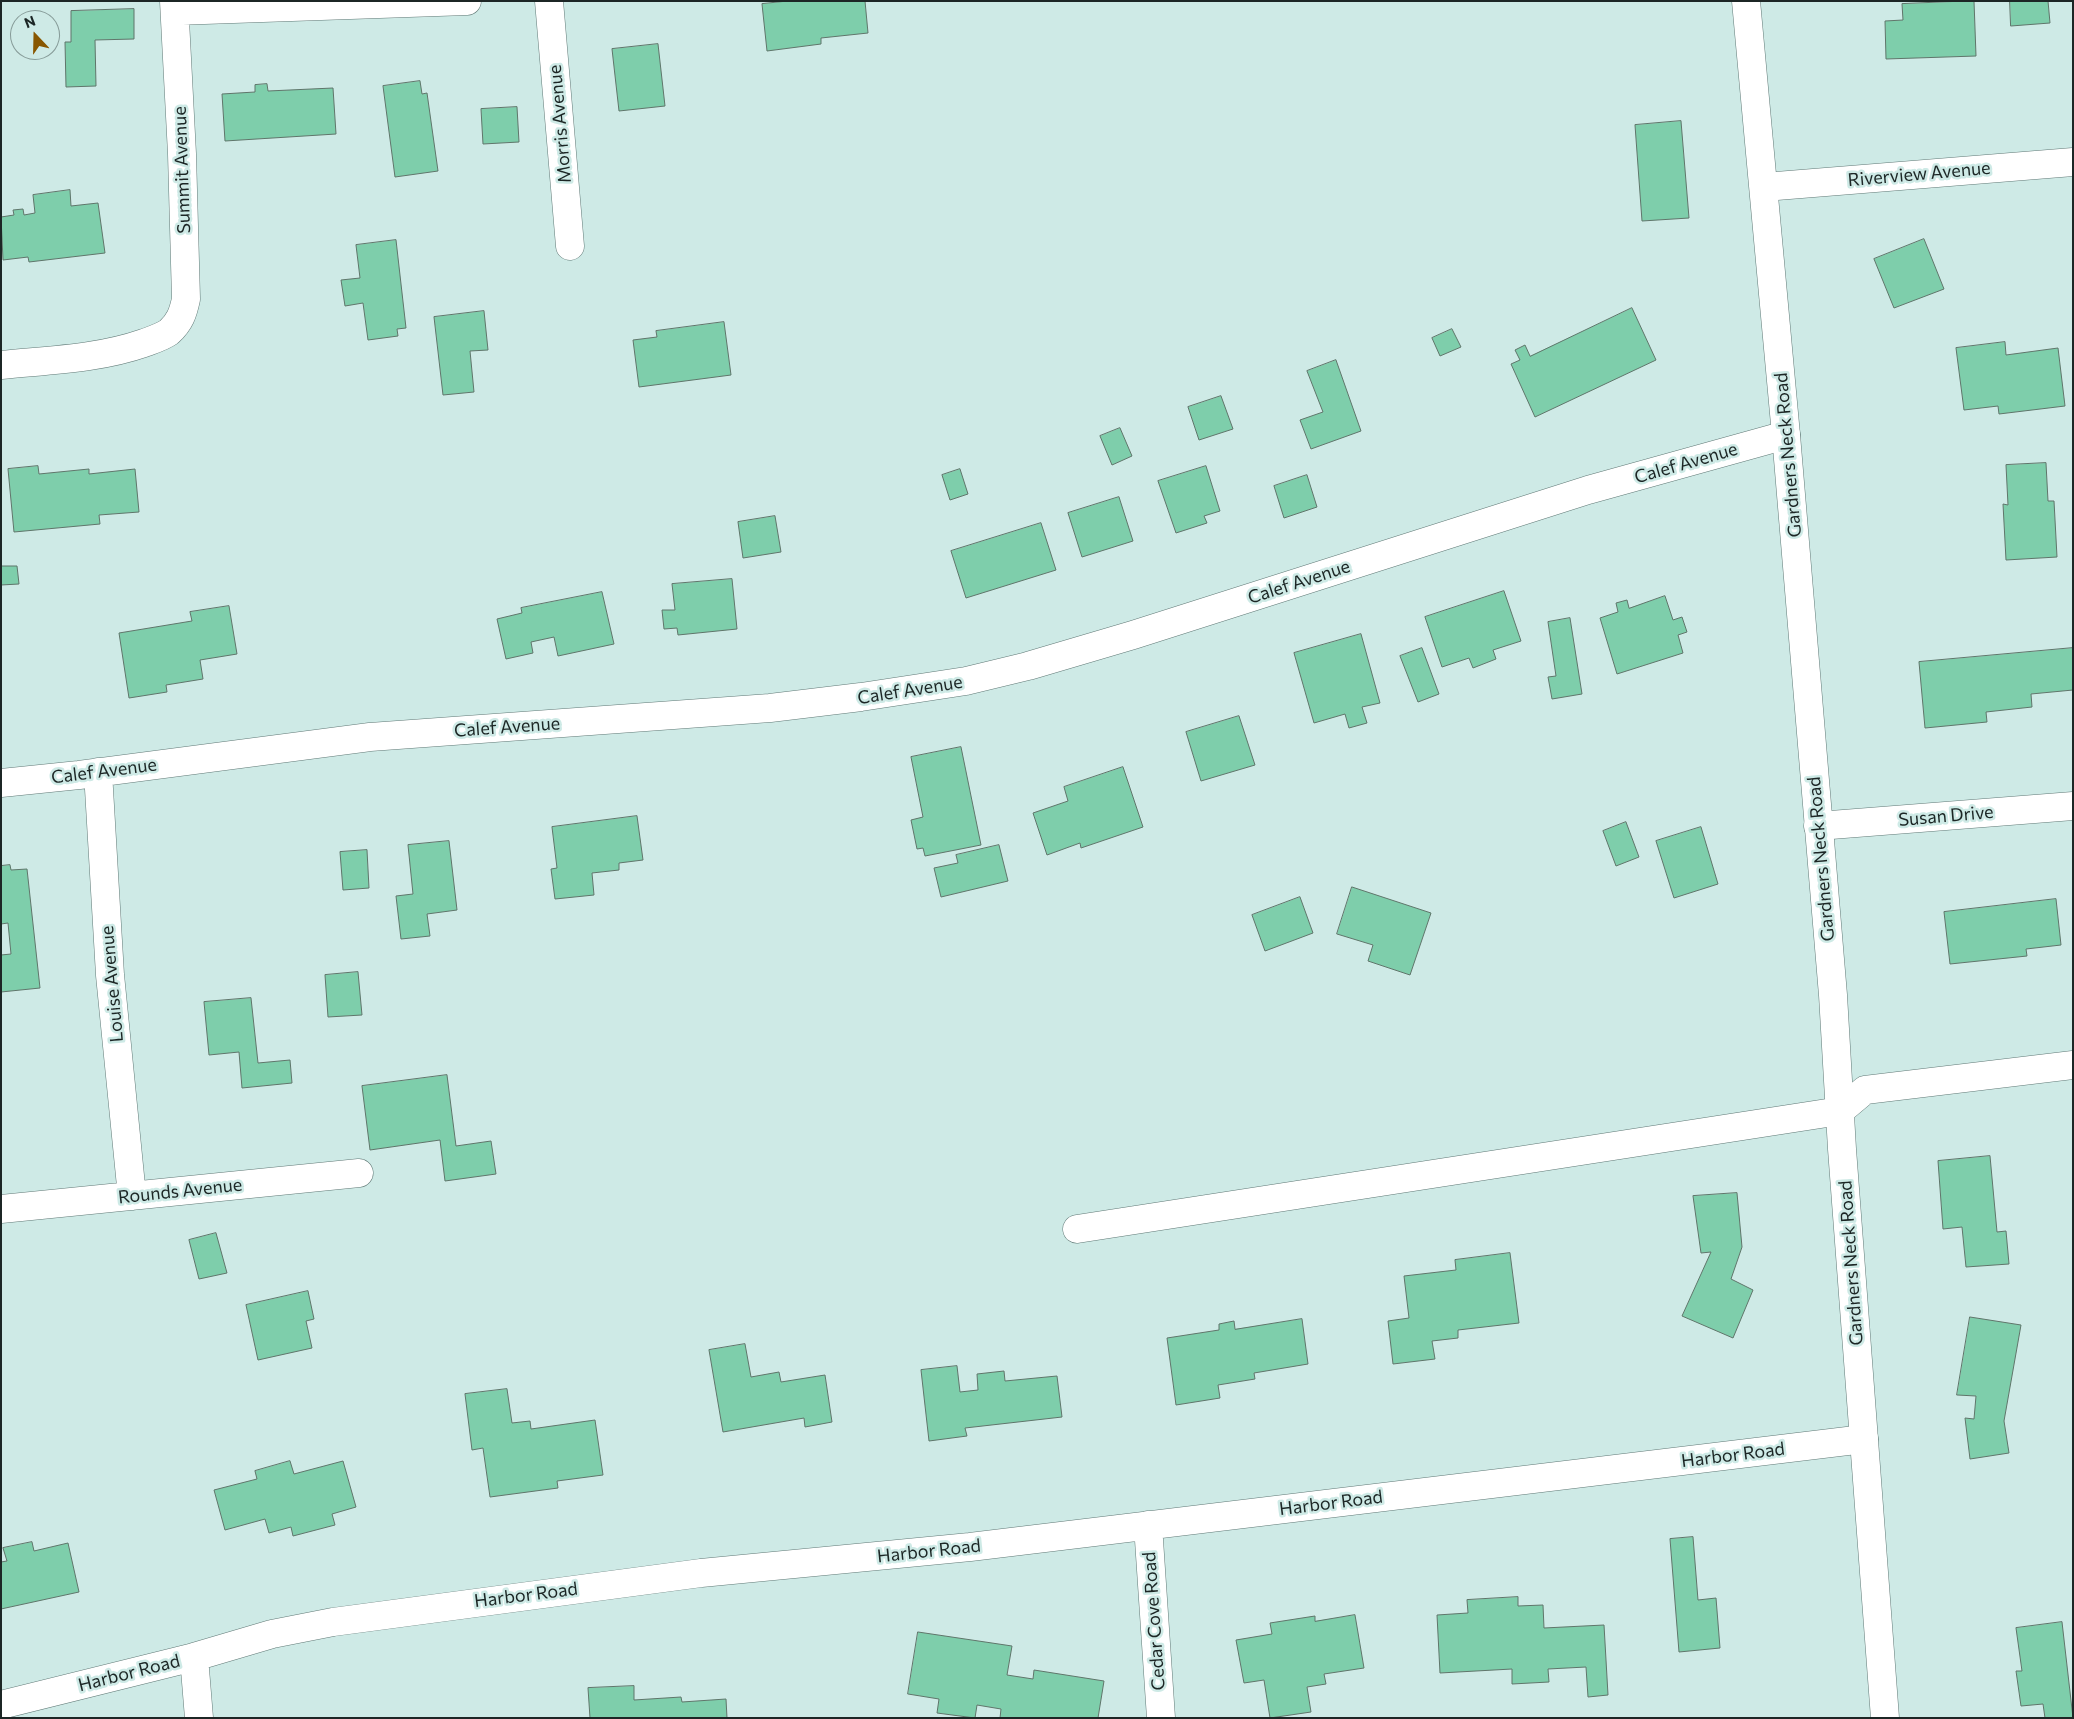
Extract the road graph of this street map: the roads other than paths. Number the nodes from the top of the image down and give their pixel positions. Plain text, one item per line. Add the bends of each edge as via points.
1 (467, 1) edge
2 (549, 1) edge
3 (1746, 1) edge
4 (174, 6) edge
5 (2073, 162) edge
6 (1764, 187) junction
7 (570, 246) dead end
8 (1, 365) edge
9 (1786, 435) junction
10 (98, 772) junction
11 (1, 783) edge
12 (2073, 806) edge
13 (1818, 826) junction
14 (2073, 1065) edge
15 (1840, 1111) junction
16 (359, 1173) dead end
17 (132, 1196) junction
18 (1, 1209) edge
19 (1077, 1229) dead end
20 (1864, 1439) junction
21 (1148, 1525) junction
22 (194, 1657) junction
23 (1, 1705) edge
24 (199, 1718) edge
25 (1161, 1718) edge
26 (1885, 1718) edge

1 - 4 street
2 - 7 street, Morris Avenue
3 - 6 street, Gardners Neck Road
4 - 8 street, Summit Avenue via 182,154 186,299 183,314 167,334 131,347 90,357
5 - 6 street, Riverview Avenue
6 - 9 street, Gardners Neck Road
9 - 10 street, Calef Avenue via 1579,493 1132,635 966,681 861,698 770,708 370,737
9 - 13 street, Gardners Neck Road
10 - 11 street, Calef Avenue
10 - 17 street, Louise Avenue via 110,975
12 - 13 street, Susan Drive
13 - 15 street, Gardners Neck Road
14 - 15 street via 1865,1090
15 - 19 street
15 - 20 street, Gardners Neck Road
16 - 17 street, Rounds Avenue
17 - 18 street, Rounds Avenue
20 - 21 street, Harbor Road
20 - 26 street, Gardners Neck Road
21 - 22 street, Harbor Road via 970,1547 701,1573 454,1604 272,1634
21 - 25 street, Cedar Cove Road
22 - 23 street, Harbor Road
22 - 24 street

